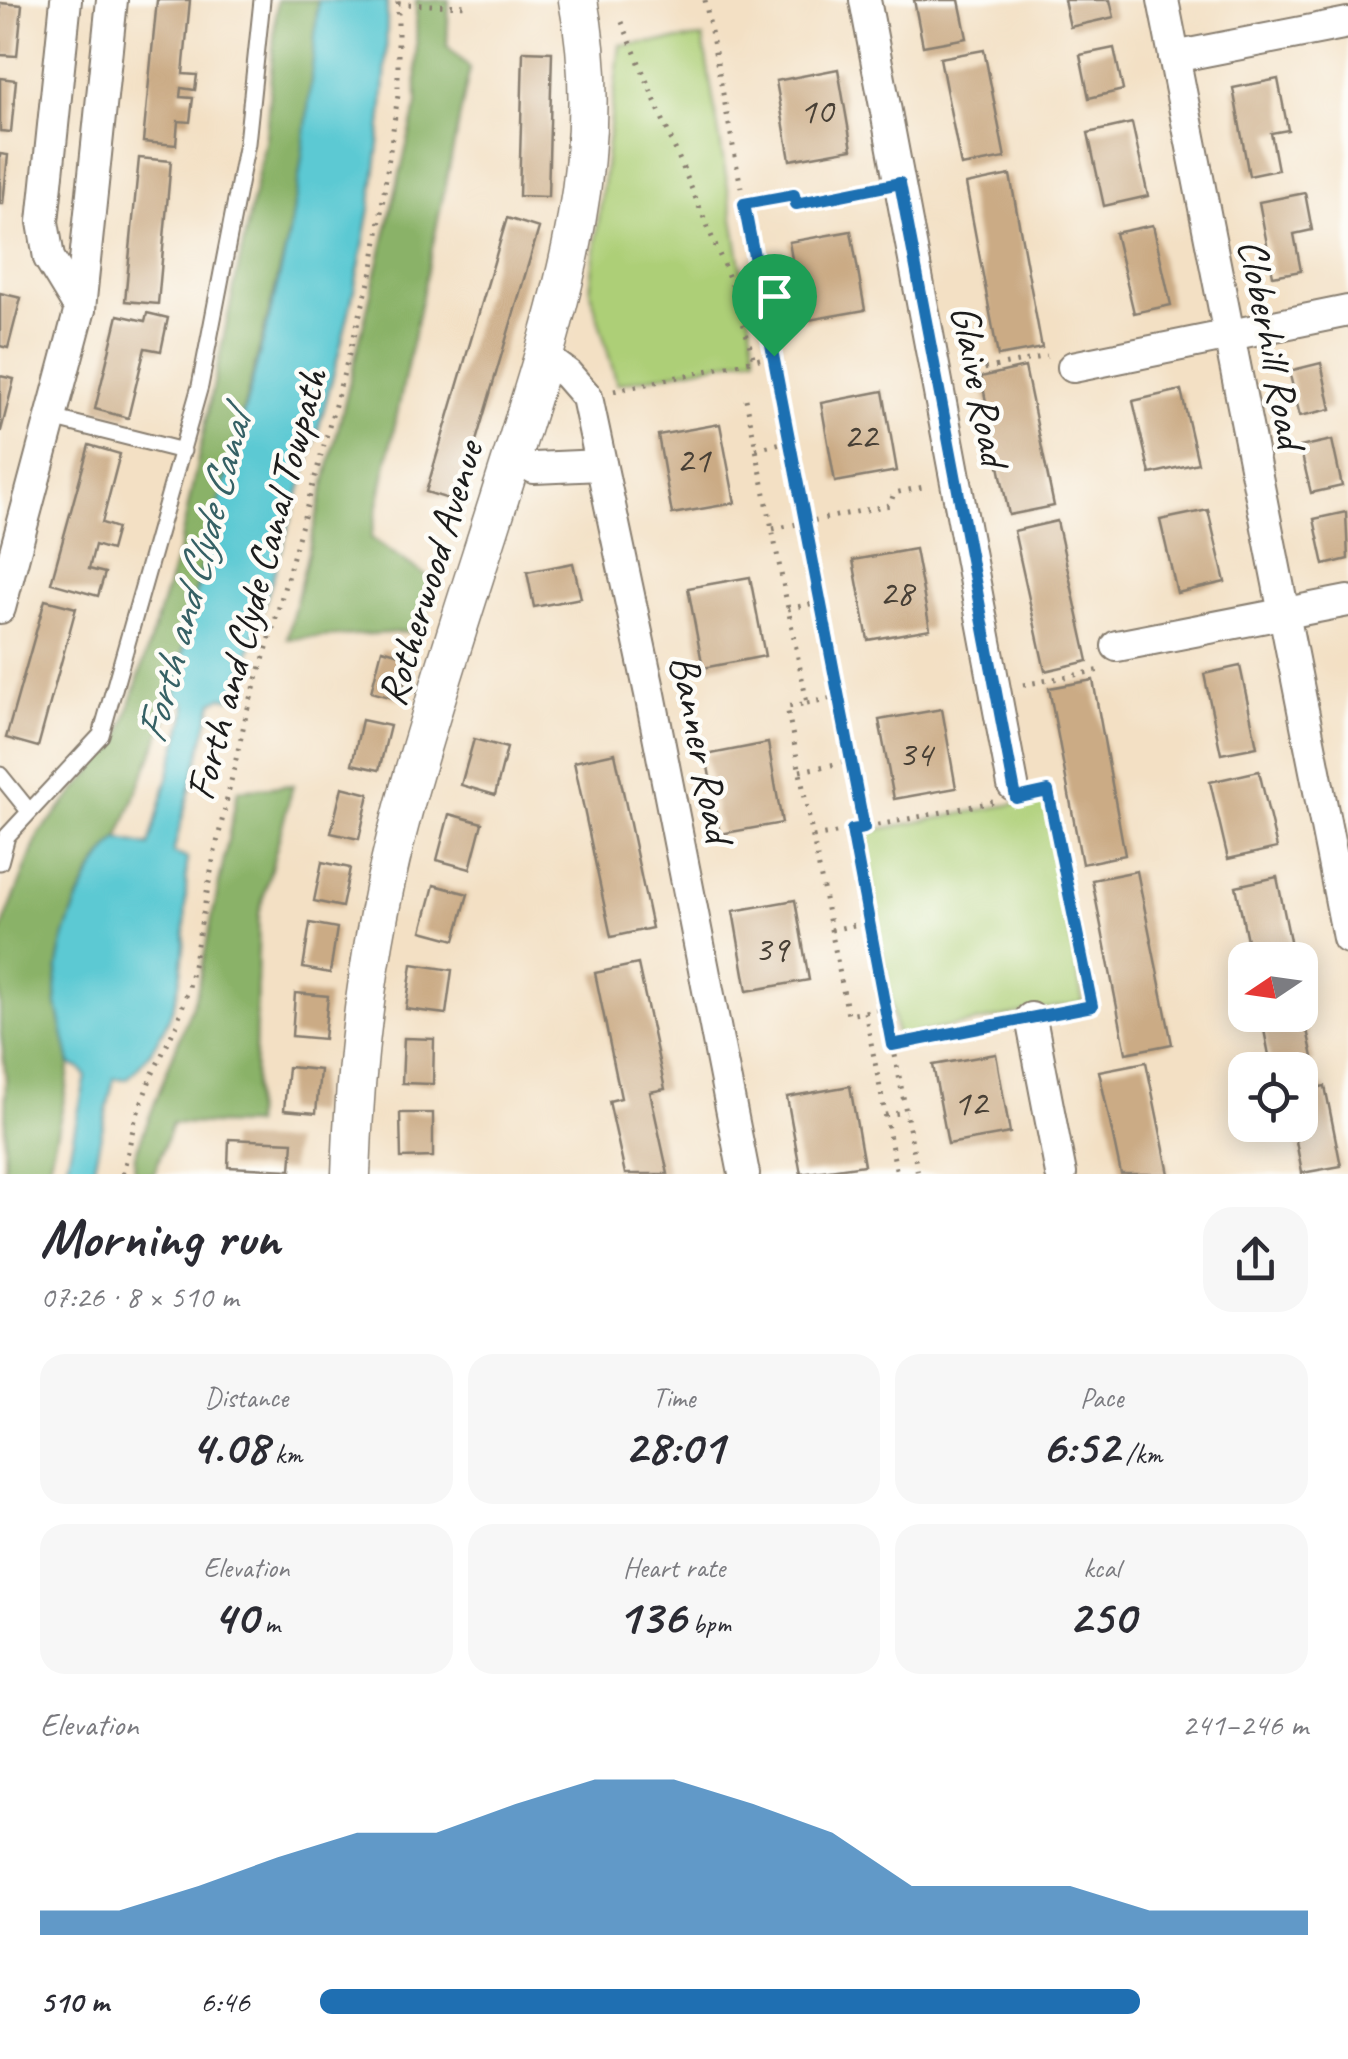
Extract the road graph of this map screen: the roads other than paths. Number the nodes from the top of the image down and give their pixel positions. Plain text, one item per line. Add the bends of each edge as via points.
1 (66, 0) edge
2 (112, 0) edge
3 (262, 0) edge
4 (578, 0) edge
5 (866, 0) edge
6 (1163, 0) edge
7 (1348, 23) edge
8 (1174, 57) junction
9 (80, 309) junction
10 (1348, 312) edge
11 (1229, 336) junction
12 (544, 357) junction
13 (1073, 366) road end
14 (52, 418) junction
15 (183, 451) junction
16 (601, 465) junction
17 (534, 468) dead end
18 (1348, 601) edge
19 (0, 608) edge
20 (1284, 613) junction
21 (1117, 646) road end
22 (0, 774) edge
23 (1014, 792) road end
24 (29, 810) junction
25 (4, 836) edge
26 (0, 862) edge
27 (1348, 938) edge
28 (1031, 1018) road end
29 (351, 1174) edge
30 (744, 1174) edge
31 (1061, 1174) edge

1 - 9 street via 42,222 49,258
2 - 9 street
3 - 15 lane via 248,143
4 - 12 street, Rotherwood Avenue via 587,55 586,166
5 - 23 street, Glaive Road
6 - 8 street, Cloberhill Road
7 - 8 street
8 - 11 street, Cloberhill Road
9 - 14 street
10 - 11 street
11 - 13 street
11 - 20 street, Cloberhill Road
12 - 16 street, Banner Road via 587,397
12 - 29 street, Rotherwood Avenue via 408,792 380,906 363,1007
14 - 15 lane
14 - 19 street
15 - 24 lane via 101,734
16 - 17 street
16 - 30 street, Banner Road
18 - 20 street
20 - 21 street
20 - 27 street, Cloberhill Road
22 - 24 lane
24 - 25 lane
25 - 26 lane
28 - 31 street

